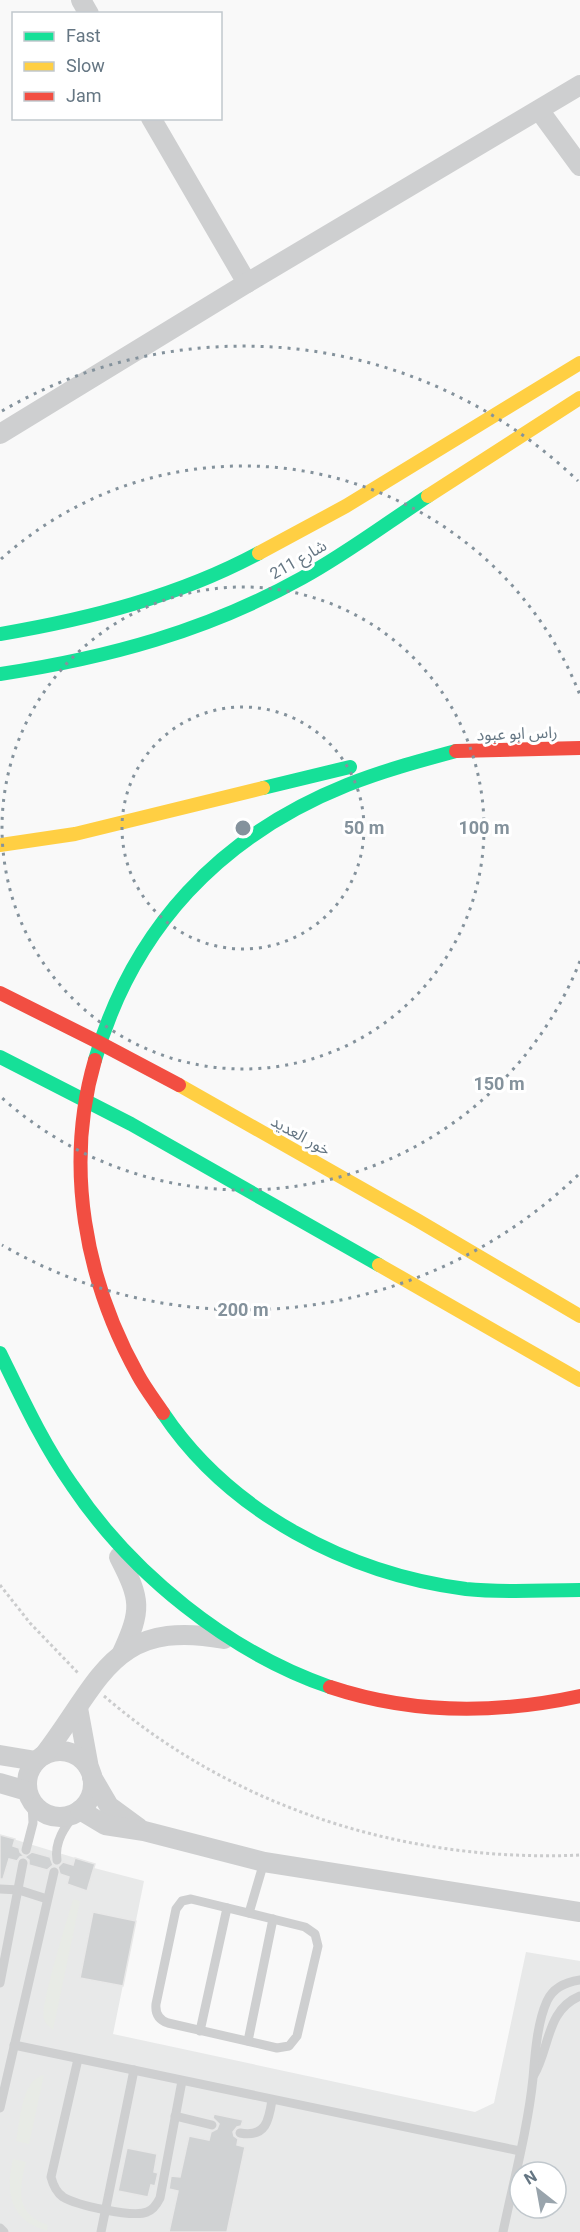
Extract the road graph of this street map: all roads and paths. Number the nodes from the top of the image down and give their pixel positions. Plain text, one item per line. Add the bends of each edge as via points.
1 (580, 86) edge
2 (539, 110) junction
3 (152, 120) edge
4 (580, 166) edge
5 (247, 283) junction
6 (580, 363) edge
7 (580, 398) edge
8 (0, 434) edge
9 (0, 634) edge
10 (0, 674) edge
11 (580, 748) edge
12 (456, 751) junction
13 (0, 845) edge
14 (0, 993) edge
15 (0, 1057) edge
16 (580, 1316) edge
17 (0, 1353) edge
18 (580, 1380) edge
19 (105, 1528) junction
20 (0, 1585) edge
21 (580, 1590) edge
22 (238, 1642) junction
23 (122, 1653) junction
24 (91, 1686) junction
25 (580, 1696) edge
26 (78, 1708) junction
27 (0, 1755) edge
28 (40, 1758) junction
29 (91, 1772) junction
30 (0, 1783) edge
31 (30, 1796) junction
32 (78, 1812) junction
33 (144, 1831) junction
34 (26, 1850) dead end
35 (580, 1855) edge
36 (57, 1860) dead end
37 (264, 1862) junction
38 (22, 1863) dead end
39 (54, 1872) dead end
40 (0, 1889) edge
41 (19, 1890) junction
42 (47, 1899) junction
43 (227, 1908) junction
44 (580, 1911) edge
45 (249, 1914) junction
46 (273, 1920) junction
47 (580, 1980) edge
48 (0, 1983) edge
49 (580, 1996) edge
50 (200, 2031) junction
51 (248, 2041) junction
52 (14, 2045) junction
53 (78, 2059) junction
54 (134, 2070) junction
55 (533, 2077) junction
56 (182, 2081) junction
57 (272, 2100) junction
58 (0, 2108) edge
59 (175, 2116) junction
60 (212, 2126) dead end
61 (240, 2133) dead end
62 (520, 2151) junction
63 (106, 2209) junction
64 (101, 2232) edge
65 (503, 2232) edge

1 - 2 street
2 - 4 street
2 - 5 street
3 - 5 street
5 - 8 street
6 - 9 main road, شارع 211 via 346,506 244,561 129,606
7 - 10 main road, شارع 211 via 268,596 148,643
11 - 12 main road, راس ابو عبود
12 - 13 main road via 387,758 75,834
12 - 21 main road via 373,775 290,811 206,872 174,906 137,957 117,998 92,1070 80,1151 83,1220 104,1305 139,1379 194,1452 261,1510 303,1537 393,1574 443,1586 494,1591
14 - 16 main road, خور العديد via 151,1069
15 - 18 main road via 131,1124
17 - 19 main road via 58,1463
19 - 22 main road via 159,1584
19 - 23 street via 137,1602 137,1614
20 - 24 path via 30,1623
22 - 23 street via 202,1635 161,1637
22 - 25 main road via 326,1686 379,1701 439,1708 501,1708
23 - 24 street
24 - 26 street
24 - 35 path via 162,1741 232,1783 340,1826 460,1851
26 - 28 street
26 - 29 street
27 - 28 street
28 - 29 street via 58,1751 73,1754
28 - 31 street via 28,1775
29 - 32 street via 91,1796
29 - 33 street via 115,1812
30 - 31 street
31 - 32 street via 37,1808 52,1816
31 - 34 lane via 33,1823
32 - 33 street via 105,1825
32 - 36 lane via 58,1843
33 - 37 street
37 - 44 street
37 - 45 lane
38 - 41 lane
39 - 42 lane
40 - 41 lane
41 - 42 lane
41 - 48 lane
42 - 52 lane
43 - 45 lane
43 - 50 lane
43 - 50 lane via 191,1899 182,1901 176,1909 155,2009 164,2022
45 - 46 lane
46 - 51 lane
46 - 51 lane via 309,1929 317,1937 318,1946 296,2040 281,2048
47 - 55 lane via 558,1988 546,2002 533,2059
49 - 55 lane via 556,2015
50 - 51 lane
52 - 53 lane
52 - 58 lane
53 - 54 lane
53 - 63 lane via 51,2177 64,2198
54 - 56 lane
54 - 63 lane
55 - 62 lane
56 - 57 lane
56 - 59 lane
57 - 61 lane via 265,2127
57 - 62 lane
59 - 60 lane
59 - 63 lane via 157,2204 142,2213
62 - 65 lane
63 - 64 lane

